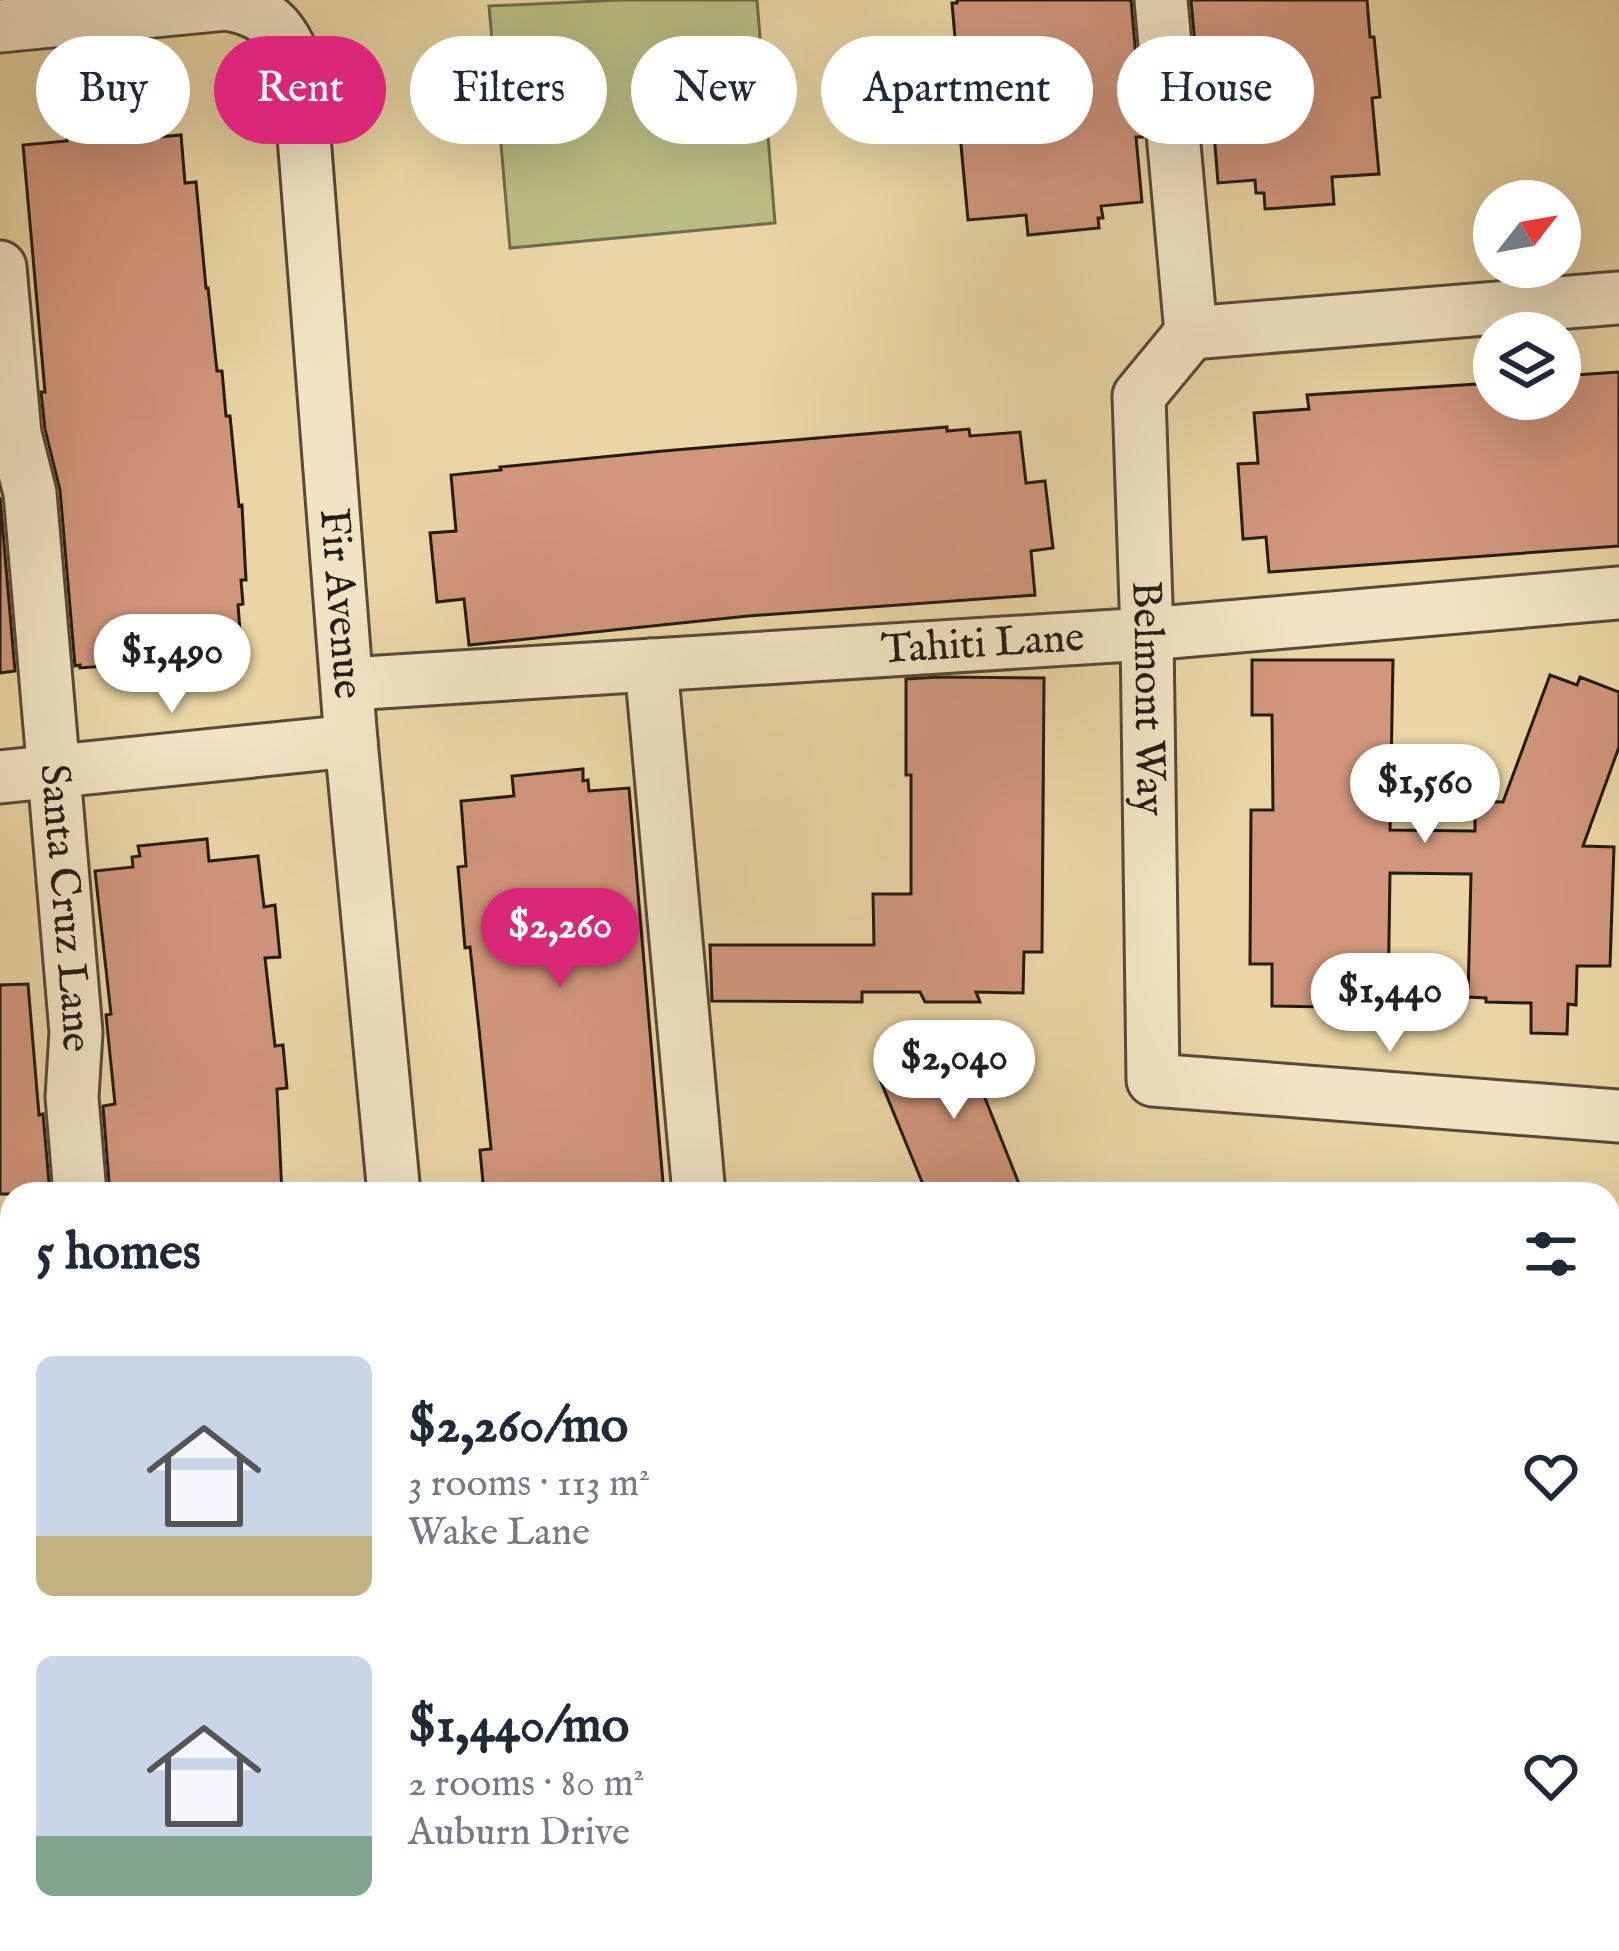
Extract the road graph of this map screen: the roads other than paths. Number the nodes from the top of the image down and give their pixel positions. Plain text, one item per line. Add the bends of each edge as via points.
1 (1161, 0) edge
2 (241, 8) edge
3 (0, 26) edge
4 (0, 267) edge
5 (1619, 298) edge
6 (1191, 333) junction
7 (1619, 593) edge
8 (1148, 634) junction
9 (651, 665) junction
10 (348, 684) junction
11 (352, 741) junction
12 (53, 772) junction
13 (0, 777) edge
14 (1619, 1116) edge
15 (79, 1182) edge
16 (393, 1182) edge
17 (698, 1182) edge

1 - 6 street
2 - 3 street
2 - 10 street, Fir Avenue via 288,42 299,72
4 - 12 street, Santa Cruz Lane via 15,434 30,494
5 - 6 street
6 - 8 street, Belmont Way via 1139,395
7 - 8 street, Tahiti Lane
8 - 9 street, Tahiti Lane
8 - 14 street, Belmont Way via 1154,1080
9 - 10 street, Tahiti Lane
9 - 17 street
10 - 11 street, Fir Avenue
11 - 12 street
11 - 16 street, Fir Avenue
12 - 13 street
12 - 15 street, Santa Cruz Lane via 76,1032

